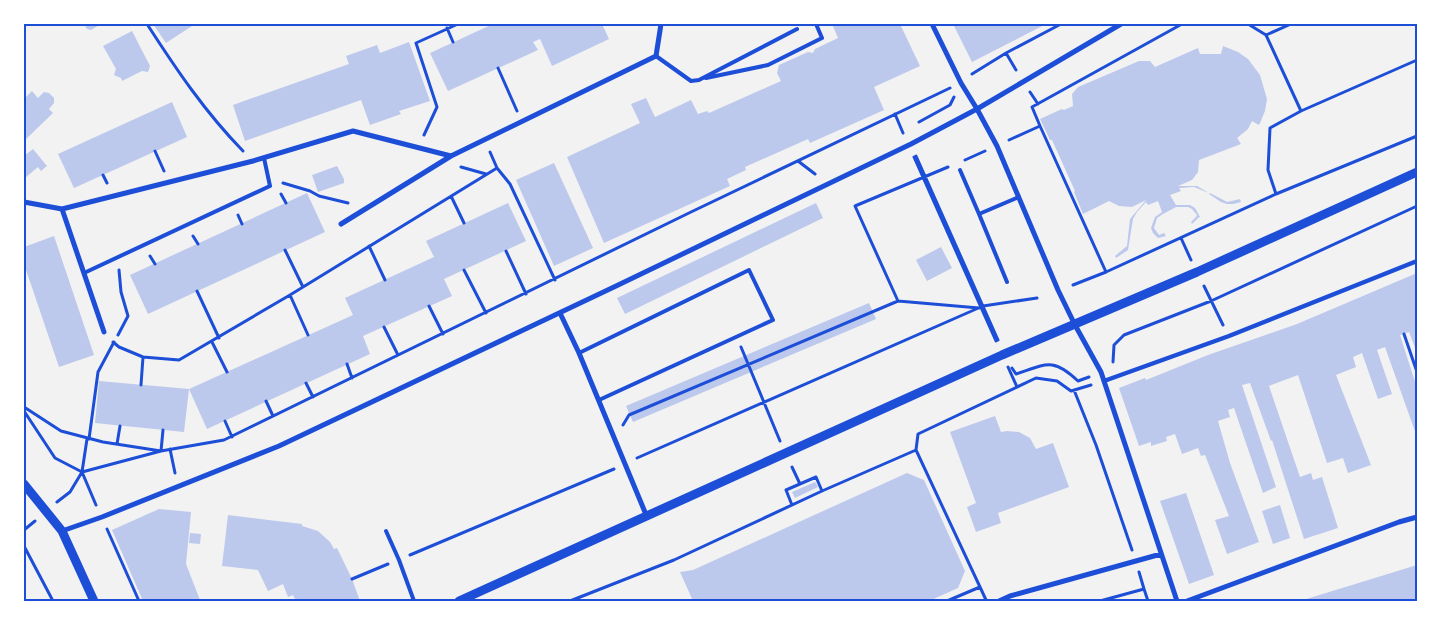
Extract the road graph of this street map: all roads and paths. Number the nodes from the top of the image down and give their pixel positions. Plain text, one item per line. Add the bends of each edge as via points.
1 (147, 24) edge
2 (458, 24) edge
3 (661, 24) edge
4 (816, 24) edge
5 (932, 24) edge
6 (1061, 24) edge
7 (1121, 24) edge
8 (1182, 24) edge
9 (1248, 24) edge
10 (1291, 24) edge
11 (447, 28) junction
12 (797, 29) dead end
13 (1266, 35) junction
14 (453, 42) dead end
15 (656, 56) junction
16 (1417, 60) edge
17 (498, 68) dead end
18 (699, 80) junction
19 (961, 83) junction
20 (977, 109) junction
21 (1301, 111) junction
22 (895, 114) junction
23 (522, 122) junction
24 (918, 122) dead end
25 (1040, 126) junction
26 (910, 127) dead end
27 (902, 131) junction
28 (894, 135) dead end
29 (1417, 136) edge
30 (485, 141) junction
31 (909, 145) junction
32 (997, 146) junction
33 (419, 148) junction
34 (155, 151) dead end
35 (451, 156) junction
36 (264, 158) junction
37 (253, 161) junction
38 (798, 161) junction
39 (442, 162) junction
40 (961, 162) dead end
41 (952, 165) dead end
42 (497, 168) junction
43 (824, 170) dead end
44 (960, 170) dead end
45 (1417, 172) edge
46 (487, 174) junction
47 (922, 178) junction
48 (169, 182) junction
49 (270, 186) junction
50 (280, 192) dead end
51 (1276, 194) junction
52 (451, 196) junction
53 (1019, 197) junction
54 (24, 202) edge
55 (286, 203) dead end
56 (368, 208) junction
57 (62, 209) junction
58 (236, 212) dead end
59 (979, 214) junction
60 (242, 224) dead end
61 (341, 224) dead end
62 (464, 224) dead end
63 (369, 246) junction
64 (284, 250) dead end
65 (506, 251) dead end
66 (118, 256) junction
67 (1417, 262) edge
68 (464, 270) dead end
69 (1106, 272) junction
70 (84, 273) junction
71 (385, 280) dead end
72 (555, 280) junction
73 (1007, 282) dead end
74 (1073, 284) dead end
75 (303, 287) junction
76 (197, 291) dead end
77 (526, 294) junction
78 (290, 296) junction
79 (1036, 298) dead end
80 (898, 301) junction
81 (429, 306) dead end
82 (980, 308) junction
83 (486, 313) junction
84 (560, 313) junction
85 (1074, 325) junction
86 (384, 327) dead end
87 (104, 332) joint
88 (443, 334) junction
89 (1404, 334) dead end
90 (308, 336) dead end
91 (738, 337) junction
92 (219, 338) junction
93 (114, 342) junction
94 (212, 342) junction
95 (579, 353) junction
96 (398, 356) junction
97 (143, 357) junction
98 (347, 364) dead end
99 (748, 364) junction
100 (227, 372) dead end
101 (1417, 372) edge
102 (352, 378) junction
103 (1104, 381) junction
104 (306, 383) dead end
105 (141, 385) dead end
106 (1074, 390) junction
107 (313, 397) junction
108 (598, 400) junction
109 (266, 401) dead end
110 (764, 403) junction
111 (24, 406) edge
112 (24, 411) edge
113 (273, 416) junction
114 (224, 421) dead end
115 (120, 426) dead end
116 (622, 427) dead end
117 (163, 430) dead end
118 (232, 436) junction
119 (88, 439) junction
120 (117, 444) junction
121 (170, 449) junction
122 (633, 450) dead end
123 (916, 450) junction
124 (161, 451) junction
125 (786, 454) junction
126 (637, 458) junction
127 (625, 465) junction
128 (82, 472) junction
129 (24, 484) edge
130 (800, 484) junction
131 (178, 486) junction
132 (822, 491) junction
133 (792, 505) junction
134 (46, 511) junction
135 (102, 517) junction
136 (647, 517) junction
137 (1417, 517) edge
138 (24, 530) edge
139 (62, 531) junction
140 (386, 531) dead end
141 (24, 546) edge
142 (1161, 554) junction
143 (399, 560) junction
144 (1136, 561) junction
145 (352, 579) dead end
146 (980, 587) junction
147 (1144, 589) junction
148 (53, 601) edge
149 (94, 601) edge
150 (139, 601) edge
151 (414, 601) edge
152 (459, 601) edge
153 (570, 601) edge
154 (947, 601) edge
155 (986, 601) edge
156 (999, 601) edge
157 (1100, 601) edge
158 (1148, 601) edge
159 (1177, 601) edge
160 (1187, 601) edge

1 - 37 path via 202,106
2 - 11 path
3 - 15 street
4 - 18 lane via 822,38 768,65
5 - 19 street
6 - 19 path via 972,73
7 - 20 street
8 - 25 path via 1032,108
9 - 13 path
10 - 13 path
11 - 14 path
11 - 33 path via 416,43 437,107
12 - 18 lane
13 - 21 path
15 - 18 lane via 691,81
15 - 23 street
16 - 21 path
17 - 23 path
19 - 20 street
19 - 22 path
19 - 24 path via 950,105
20 - 31 street
20 - 32 street
21 - 51 path via 1270,128 1268,170
22 - 27 path
22 - 38 path
23 - 30 street
25 - 32 path
25 - 69 path
26 - 27 path
27 - 28 path
27 - 31 path
29 - 51 path
30 - 35 street
30 - 42 path
31 - 47 path
31 - 84 street
32 - 40 path
32 - 53 street
33 - 35 street
33 - 36 street via 353,131
34 - 48 path
35 - 39 street
36 - 37 street
36 - 49 lane
37 - 48 street
38 - 43 path via 815,174
38 - 72 path
39 - 46 path
39 - 56 street
41 - 47 path
42 - 46 path
42 - 72 path via 510,184
44 - 59 lane
45 - 85 street
46 - 52 path
47 - 80 path via 855,206
47 - 82 path
48 - 57 street
49 - 56 path via 286,182 319,196
49 - 66 lane
50 - 55 path
51 - 69 path
52 - 62 path
52 - 63 path
53 - 59 lane
53 - 85 street
54 - 57 street
56 - 61 street
57 - 70 street
58 - 60 path
59 - 73 lane
63 - 71 path
63 - 75 path
64 - 75 path
65 - 77 path
66 - 70 lane
66 - 93 path via 120,292 128,316
67 - 103 street
68 - 83 path
69 - 74 path
70 - 87 street
72 - 77 path
75 - 78 path
76 - 92 path
77 - 83 path
78 - 90 path
78 - 92 path
79 - 82 path
80 - 82 path
80 - 99 path
81 - 88 path
82 - 110 path
83 - 88 path
84 - 95 street
84 - 131 street via 279,446
85 - 103 street
85 - 125 street
86 - 96 path
87 - 93 path
88 - 96 path
89 - 101 path
91 - 95 lane via 774,320 749,270
91 - 99 path
91 - 108 lane
92 - 94 path
93 - 97 path
93 - 119 path via 98,372
94 - 97 path via 179,360
94 - 100 path
95 - 108 street
96 - 102 path
97 - 105 path
98 - 102 path
99 - 110 path
99 - 116 path via 628,416
102 - 107 path
103 - 106 path
103 - 142 street
104 - 107 path
106 - 123 path via 1058,381 1036,378 918,434
106 - 144 path
107 - 113 path
108 - 127 street
109 - 113 path
110 - 125 path
110 - 126 path
111 - 119 path via 61,431
112 - 128 path via 55,458
113 - 118 path
114 - 118 path
115 - 120 path
117 - 124 path
118 - 121 path
119 - 120 path
119 - 128 path
120 - 124 path
121 - 124 path
121 - 131 path
122 - 126 path
123 - 132 path
123 - 146 path
124 - 128 path
125 - 130 path
125 - 136 street
126 - 127 path
127 - 136 street
127 - 143 path
128 - 134 path via 70,492
128 - 135 path
129 - 134 street
130 - 132 path via 816,477
130 - 133 path via 786,490
131 - 135 street
132 - 133 path
133 - 153 path via 674,560
134 - 138 path
134 - 139 street
135 - 139 street
135 - 150 path
136 - 152 street
137 - 160 street
139 - 149 street
140 - 143 lane
141 - 148 path
142 - 144 street
142 - 159 street
143 - 145 path
143 - 151 lane
144 - 147 path
144 - 156 street
146 - 154 path
146 - 155 path
147 - 157 path
147 - 158 path

